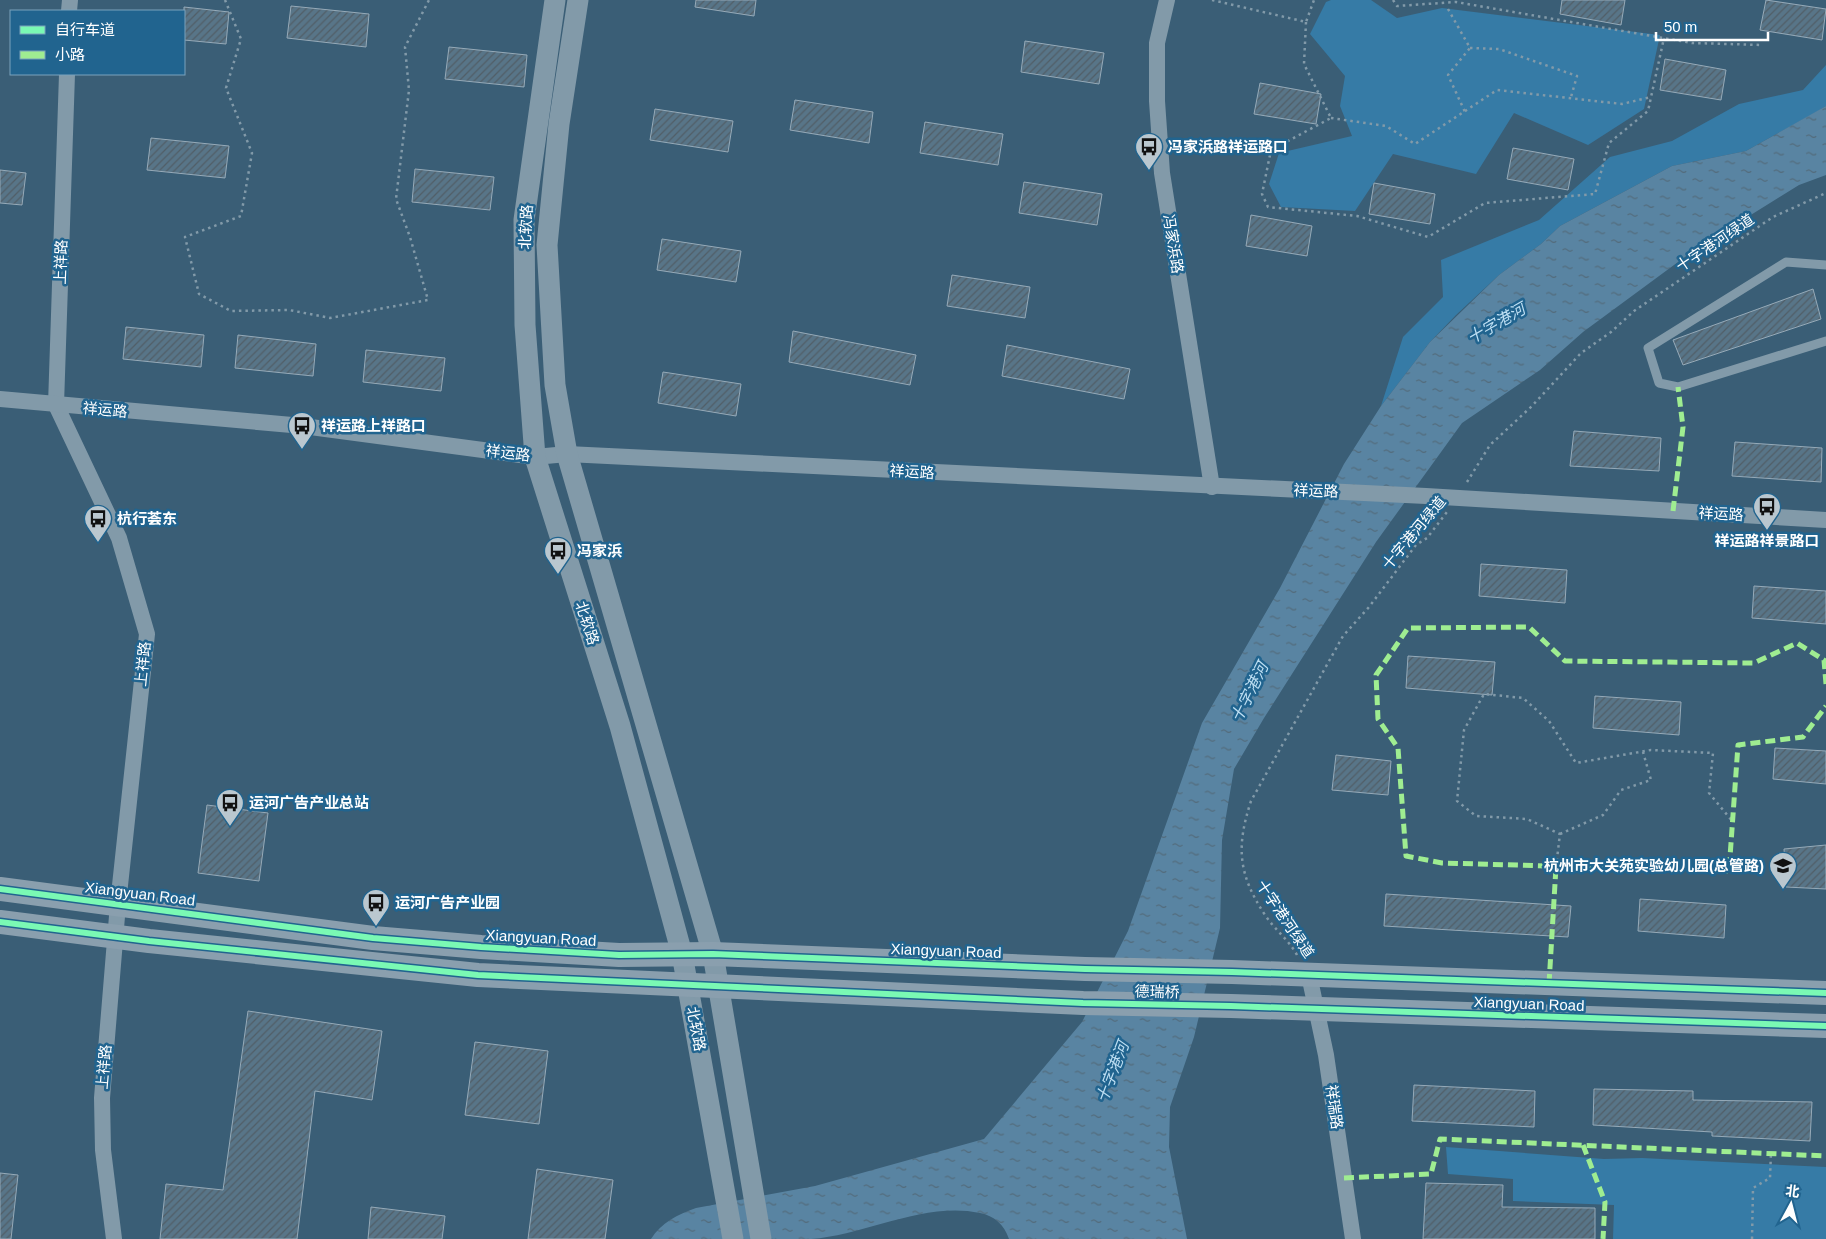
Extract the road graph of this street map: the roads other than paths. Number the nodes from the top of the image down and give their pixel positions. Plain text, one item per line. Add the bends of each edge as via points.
1 (555, 0) edge
2 (578, 0) edge
3 (1167, 0) edge
4 (67, 75) edge
5 (1826, 265) edge
6 (1826, 341) edge
7 (0, 399) edge
8 (56, 406) junction
9 (566, 454) junction
10 (535, 457) junction
11 (1212, 487) junction
12 (1826, 520) edge
13 (0, 889) edge
14 (118, 904) junction
15 (0, 922) edge
16 (115, 936) junction
17 (682, 954) junction
18 (713, 954) junction
19 (1085, 969) joint
20 (1232, 972) joint
21 (1309, 975) junction
22 (687, 984) junction
23 (718, 986) junction
24 (1826, 993) edge
25 (1231, 1006) joint
26 (1316, 1009) junction
27 (1826, 1026) edge
28 (114, 1239) edge
29 (733, 1239) edge
30 (761, 1239) edge
31 (1353, 1239) edge

1 - 10 street, 北软路 via 524,220 525,325
2 - 9 street, 北软路 via 559,124 547,245 556,385
3 - 11 street, 冯家浜路 via 1157,43 1156,101 1162,173
4 - 8 street, 上祥路
5 - 6 lane via 1786,262 1648,348 1659,383 1678,387
7 - 8 street, 祥运路
8 - 10 street, 祥运路 via 302,426
8 - 14 street, 上祥路 via 119,538 147,634
9 - 10 street, 祥运路
9 - 11 street, 祥运路
9 - 18 street, 北软路
10 - 17 street, 北软路 via 620,726
11 - 12 street, 祥运路
13 - 14 main road, Xiangyuan Road
14 - 16 street, 上祥路
14 - 17 main road, Xiangyuan Road via 383,939 481,948
15 - 16 main road
16 - 22 main road via 478,975
16 - 28 street, 上祥路 via 102,1098
17 - 18 main road, Xiangyuan Road
17 - 22 street, 北软路
18 - 19 main road, Xiangyuan Road
18 - 23 street, 北软路
19 - 20 main road, 德瑞桥
20 - 21 main road, Xiangyuan Road
21 - 24 main road, Xiangyuan Road
21 - 26 street, 祥瑞路
22 - 23 main road
22 - 29 street, 北软路
23 - 25 main road, 德瑞桥 via 1083,1003
23 - 30 street, 北软路
25 - 26 main road, Xiangyuan Road
26 - 27 main road, Xiangyuan Road
26 - 31 street, 祥瑞路 via 1326,1054

